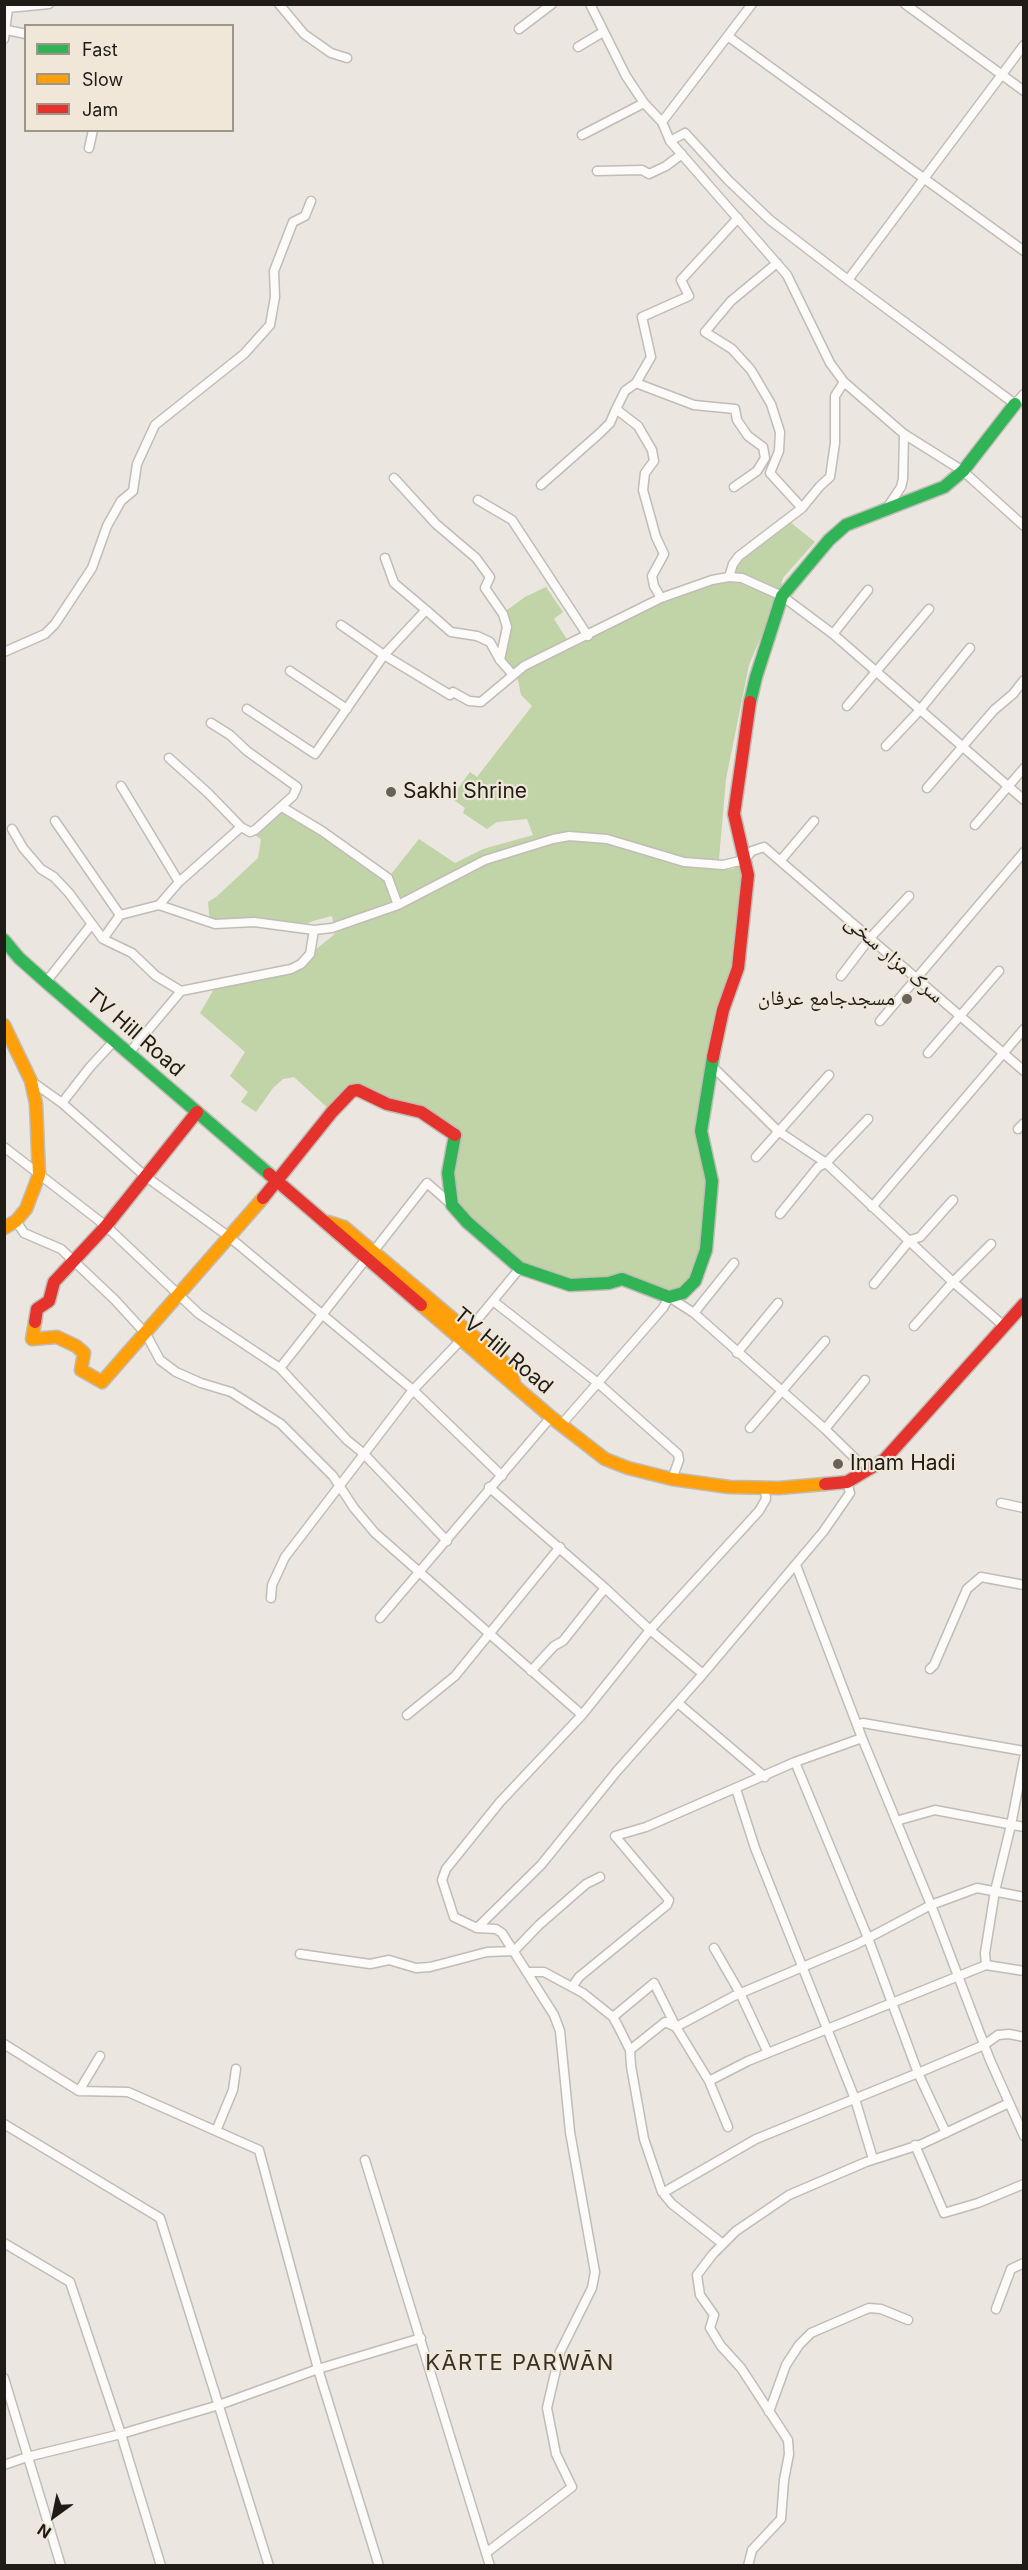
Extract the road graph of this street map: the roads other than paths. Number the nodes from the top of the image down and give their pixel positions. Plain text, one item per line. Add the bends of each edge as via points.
1 (49, 4) edge
2 (279, 4) edge
3 (552, 4) edge
4 (590, 4) edge
5 (752, 4) edge
6 (905, 4) edge
7 (9, 6) edge
8 (519, 29) dead end
9 (603, 32) junction
10 (24, 34) edge
11 (6, 35) edge
12 (729, 37) junction
13 (1023, 45) edge
14 (578, 47) dead end
15 (347, 58) dead end
16 (1001, 74) junction
17 (1023, 91) edge
18 (644, 103) junction
19 (662, 122) junction
20 (93, 132) edge
21 (582, 135) dead end
22 (670, 141) junction
23 (89, 148) dead end
24 (682, 154) junction
25 (597, 171) dead end
26 (925, 179) junction
27 (312, 201) dead end
28 (738, 218) junction
29 (1023, 251) edge
30 (777, 263) junction
31 (848, 280) junction
32 (636, 382) junction
33 (844, 382) junction
34 (1019, 399) edge
35 (616, 409) junction
36 (904, 434) junction
37 (963, 471) junction
38 (394, 478) dead end
39 (541, 485) dead end
40 (734, 487) dead end
41 (478, 500) dead end
42 (802, 508) junction
43 (885, 511) junction
44 (1023, 526) edge
45 (385, 558) dead end
46 (729, 577) junction
47 (868, 590) dead end
48 (782, 596) junction
49 (661, 598) junction
50 (928, 609) dead end
51 (426, 610) junction
52 (341, 625) dead end
53 (832, 634) junction
54 (588, 636) junction
55 (970, 648) dead end
56 (4, 652) edge
57 (384, 655) junction
58 (500, 660) junction
59 (290, 671) dead end
60 (875, 672) junction
61 (513, 675) junction
62 (1023, 680) edge
63 (847, 706) dead end
64 (247, 709) dead end
65 (347, 709) junction
66 (920, 711) junction
67 (211, 723) dead end
68 (886, 746) dead end
69 (963, 749) junction
70 (169, 758) dead end
71 (1023, 768) edge
72 (121, 786) dead end
73 (1007, 787) junction
74 (927, 788) dead end
75 (1023, 800) edge
76 (282, 807) junction
77 (55, 821) dead end
78 (814, 821) dead end
79 (975, 825) dead end
80 (241, 827) junction
81 (12, 829) dead end
82 (1023, 852) edge
83 (744, 860) junction
84 (781, 860) junction
85 (179, 882) junction
86 (909, 896) dead end
87 (398, 904) junction
88 (159, 905) junction
89 (120, 915) junction
90 (91, 925) junction
91 (314, 930) junction
92 (870, 938) junction
93 (103, 939) junction
94 (4, 940) edge
95 (999, 971) dead end
96 (841, 976) dead end
97 (917, 979) junction
98 (46, 982) junction
99 (181, 991) junction
100 (961, 1017) junction
101 (880, 1021) dead end
102 (4, 1025) edge
103 (1023, 1029) edge
104 (114, 1041) junction
105 (4, 1045) edge
106 (19, 1053) junction
107 (129, 1053) junction
108 (928, 1053) dead end
109 (1002, 1053) junction
110 (711, 1065) junction
111 (1023, 1071) edge
112 (829, 1075) dead end
113 (31, 1081) junction
114 (62, 1103) junction
115 (197, 1112) junction
116 (868, 1119) dead end
117 (778, 1131) junction
118 (4, 1147) edge
119 (756, 1157) dead end
120 (826, 1164) junction
121 (39, 1175) junction
122 (146, 1176) junction
123 (277, 1182) junction
124 (953, 1200) dead end
125 (452, 1204) junction
126 (872, 1207) junction
127 (780, 1214) dead end
128 (16, 1221) junction
129 (106, 1226) junction
130 (4, 1228) edge
131 (228, 1236) junction
132 (910, 1240) junction
133 (991, 1244) dead end
134 (370, 1256) junction
135 (73, 1261) junction
136 (734, 1263) dead end
137 (520, 1268) junction
138 (953, 1282) junction
139 (874, 1284) dead end
140 (178, 1295) junction
141 (669, 1297) junction
142 (494, 1301) junction
143 (778, 1303) dead end
144 (1023, 1304) edge
145 (694, 1313) junction
146 (320, 1315) junction
147 (914, 1326) dead end
148 (1004, 1326) junction
149 (146, 1334) junction
150 (464, 1336) junction
151 (825, 1341) dead end
152 (737, 1353) junction
153 (280, 1368) junction
154 (865, 1380) dead end
155 (598, 1383) junction
156 (412, 1390) junction
157 (782, 1390) junction
158 (556, 1421) junction
159 (750, 1428) dead end
160 (825, 1429) junction
161 (363, 1453) junction
162 (868, 1471) junction
163 (502, 1476) junction
164 (672, 1479) junction
165 (847, 1482) junction
166 (340, 1486) junction
167 (489, 1487) junction
168 (765, 1488) junction
169 (1001, 1503) dead end
170 (1023, 1508) edge
171 (447, 1541) junction
172 (560, 1547) junction
173 (796, 1565) junction
174 (419, 1573) junction
175 (1023, 1585) edge
176 (605, 1587) junction
177 (271, 1598) dead end
178 (380, 1618) dead end
179 (650, 1630) junction
180 (489, 1635) junction
181 (930, 1669) dead end
182 (531, 1671) junction
183 (703, 1674) junction
184 (678, 1703) junction
185 (582, 1714) junction
186 (407, 1715) dead end
187 (857, 1725) junction
188 (862, 1738) junction
189 (1023, 1751) edge
190 (1023, 1758) edge
191 (795, 1762) junction
192 (765, 1777) junction
193 (736, 1789) junction
194 (896, 1821) junction
195 (1011, 1825) junction
196 (1023, 1827) edge
197 (600, 1877) dead end
198 (995, 1891) junction
199 (1023, 1897) edge
200 (931, 1905) junction
201 (477, 1928) junction
202 (868, 1938) junction
203 (714, 1948) dead end
204 (514, 1951) junction
205 (300, 1954) dead end
206 (803, 1965) junction
207 (986, 1965) junction
208 (1023, 1971) edge
209 (527, 1972) junction
210 (958, 1975) junction
211 (572, 1988) junction
212 (740, 1993) junction
213 (892, 2005) junction
214 (613, 2017) junction
215 (676, 2027) junction
216 (827, 2029) junction
217 (1023, 2037) edge
218 (4, 2044) edge
219 (984, 2045) junction
220 (630, 2050) junction
221 (768, 2053) junction
222 (100, 2056) dead end
223 (236, 2069) dead end
224 (918, 2073) junction
225 (709, 2081) junction
226 (79, 2091) junction
227 (855, 2099) junction
228 (1009, 2103) junction
229 (4, 2124) edge
230 (728, 2127) dead end
231 (216, 2131) junction
232 (946, 2133) junction
233 (1023, 2136) edge
234 (915, 2145) junction
235 (873, 2159) junction
236 (365, 2160) dead end
237 (1023, 2184) edge
238 (662, 2192) junction
239 (4, 2243) edge
240 (723, 2244) junction
241 (1023, 2263) edge
242 (996, 2309) dead end
243 (908, 2320) dead end
244 (421, 2338) junction
245 (318, 2369) junction
246 (4, 2378) edge
247 (219, 2405) junction
248 (769, 2412) junction
249 (121, 2434) junction
250 (27, 2457) junction
251 (4, 2465) edge
252 (486, 2553) junction
253 (61, 2565) edge
254 (161, 2565) edge
255 (269, 2565) edge
256 (379, 2565) edge
257 (490, 2565) edge
258 (748, 2565) edge

1 - 7 street
2 - 15 street via 304,34 331,53
3 - 8 street
4 - 9 street
5 - 12 street
6 - 16 street
7 - 11 street
9 - 14 street
9 - 18 street
10 - 11 street
12 - 19 street
12 - 26 street
13 - 16 street
16 - 17 street
16 - 26 street
18 - 19 street
18 - 21 street
19 - 22 street
20 - 23 street
22 - 24 street
22 - 31 street via 685,134 770,220
24 - 25 street via 650,174 642,170
24 - 28 street
26 - 29 street
26 - 31 street
27 - 56 street via 305,216 293,222 274,271 270,325 244,354 155,425 137,465 133,491 121,501 92,568 55,624 45,634
28 - 30 street
28 - 32 street via 681,280 689,296 642,317 651,357
30 - 33 street via 794,287 811,328
30 - 42 street via 731,302 705,332 732,349 751,370 771,404 780,432 779,451 770,473
31 - 34 street
32 - 35 street via 625,391
32 - 40 street via 694,405 735,409 737,420 748,436 763,447 765,458 757,471
33 - 36 street
33 - 42 street via 835,396 830,477
34 - 37 street
35 - 39 street via 610,423
35 - 49 street via 638,426 652,450 654,461 645,473 643,490 664,554 652,576
36 - 37 street
36 - 43 street via 901,488
37 - 43 street via 944,487
37 - 44 street
38 - 58 street via 436,525 476,558 490,577 485,588 504,614 507,627
41 - 54 street via 512,520
42 - 46 street via 739,556
43 - 48 street via 846,525
45 - 51 street via 394,583
46 - 48 street via 742,578
46 - 49 street
47 - 53 street
48 - 53 street
48 - 83 street via 748,713 734,814
49 - 54 street
50 - 60 street
51 - 57 street
51 - 58 street via 451,632 490,642
52 - 57 street
53 - 60 street
54 - 61 street
55 - 66 street
57 - 61 street via 450,695 453,692 469,701 481,702
57 - 65 street
58 - 61 street
59 - 65 street
60 - 63 street
60 - 66 street
62 - 69 street
64 - 65 street via 315,754
66 - 68 street
66 - 69 street
67 - 76 street via 297,787
69 - 73 street
69 - 74 street
70 - 80 street
71 - 73 street
72 - 85 street
73 - 75 street
73 - 79 street
76 - 80 street via 255,830 250,832
76 - 87 street via 388,878
77 - 89 street
78 - 84 street
80 - 85 street
81 - 90 street via 23,848 69,893
82 - 97 street
83 - 84 street, سرک مزار سخی via 752,851 764,847
83 - 87 street via 723,865 684,862 607,839 569,836 485,860
83 - 110 street via 748,874 738,968 723,1010
84 - 92 street, سرک مزار سخی
85 - 88 street
86 - 92 street
87 - 91 street via 332,928
88 - 89 street
88 - 91 street via 215,924 254,922
89 - 93 street
90 - 93 street
90 - 98 street
91 - 99 street via 310,954 291,969
92 - 96 street
92 - 97 street, سرک مزار سخی
93 - 99 street via 132,953 156,976
94 - 98 street, TV Hill Road
95 - 100 street
97 - 100 street, سرک مزار سخی
97 - 101 street
98 - 104 street, TV Hill Road
99 - 107 street
100 - 108 street
100 - 109 street, سرک مزار سخی
102 - 106 street
103 - 109 street
104 - 107 street, TV Hill Road
104 - 114 street
105 - 106 street
106 - 113 street
107 - 115 street, TV Hill Road
109 - 111 street, سرک مزار سخی
109 - 126 street
110 - 117 street
110 - 141 street via 702,1131 711,1181 706,1250 695,1281 683,1293
112 - 117 street
113 - 114 street
113 - 121 street via 36,1104
114 - 122 street
115 - 122 street
115 - 123 street, TV Hill Road
116 - 120 street
117 - 119 street
117 - 120 street
118 - 121 street
120 - 126 street
120 - 127 street via 818,1167
121 - 128 street via 26,1209
121 - 129 street
122 - 129 street
122 - 131 street
123 - 125 street via 332,1112 352,1091 358,1090 387,1104 421,1112 456,1136 448,1173
123 - 131 street
123 - 134 street, TV Hill Road via 321,1220 344,1227
124 - 132 street via 920,1237
125 - 134 street via 427,1183
125 - 137 street
126 - 132 street
128 - 130 street
128 - 135 street via 24,1233 61,1249
129 - 135 street
129 - 140 street
131 - 140 street
131 - 146 street
132 - 138 street
132 - 139 street
133 - 138 street
134 - 146 street
134 - 150 street, TV Hill Road
135 - 149 street
135 - 149 street via 54,1282 49,1301 37,1309 32,1339 57,1337 76,1346 84,1353 81,1370 102,1382
136 - 145 street
137 - 141 street via 570,1285 622,1280
137 - 142 street
138 - 147 street
138 - 148 street
140 - 149 street
140 - 153 street via 199,1314
141 - 145 street
141 - 155 street
142 - 150 street
142 - 155 street
143 - 152 street
144 - 148 street, TV Hill Road
145 - 152 street
146 - 153 street
146 - 156 street
148 - 162 street, TV Hill Road via 884,1460
149 - 166 street via 160,1360 176,1372 231,1392 281,1424
150 - 156 street
150 - 158 street, TV Hill Road via 509,1366 515,1386
151 - 157 street
152 - 157 street
153 - 161 street
154 - 160 street
155 - 158 street
155 - 164 street via 678,1454
156 - 161 street
156 - 163 street
157 - 159 street
157 - 160 street
158 - 163 street
158 - 164 street, TV Hill Road via 605,1459
160 - 162 street
161 - 166 street
161 - 171 street
162 - 165 street, TV Hill Road
163 - 167 street
164 - 168 street, TV Hill Road
165 - 168 street, TV Hill Road
165 - 173 street via 849,1493 845,1500
166 - 174 street via 375,1533
166 - 177 street via 285,1557 272,1585
167 - 171 street
167 - 172 street
168 - 179 street via 766,1499 759,1511
169 - 170 street
171 - 174 street
172 - 176 street
172 - 180 street
173 - 183 street
173 - 187 street
174 - 178 street
174 - 180 street
175 - 181 street via 981,1577 967,1589
176 - 179 street
176 - 182 street via 563,1641
179 - 183 street
179 - 185 street
180 - 182 street
180 - 186 street via 455,1676
182 - 185 street
183 - 184 street
184 - 192 street
184 - 201 street via 541,1865
185 - 201 street via 500,1802 446,1869 442,1880 454,1917
187 - 188 street
187 - 189 street
188 - 191 street
188 - 194 street
190 - 195 street
191 - 192 street
191 - 202 street
192 - 193 street
193 - 206 street via 755,1848
193 - 211 street via 615,1836 669,1900 668,1905 579,1977
194 - 195 street via 935,1810
194 - 200 street
195 - 196 street
195 - 198 street
197 - 204 street via 586,1884
198 - 199 street
198 - 200 street via 977,1888
198 - 207 street
200 - 202 street
200 - 210 street
201 - 204 street via 496,1929
202 - 206 street
202 - 213 street
203 - 212 street
204 - 205 street via 487,1952 416,1968 389,1960 370,1964
204 - 209 street
206 - 212 street
206 - 216 street
207 - 208 street
207 - 210 street
209 - 211 street via 544,1972
209 - 252 street via 560,2031 570,2132 595,2272 592,2288 560,2352 548,2408 556,2454 572,2487
210 - 213 street
210 - 219 street
211 - 214 street
212 - 215 street
212 - 221 street
213 - 216 street
213 - 224 street
214 - 215 street via 654,1983
214 - 220 street
215 - 220 street via 665,2022
215 - 225 street
216 - 221 street
216 - 227 street
217 - 219 street via 998,2035
218 - 226 street
219 - 224 street
219 - 228 street
220 - 238 street via 644,2139
221 - 225 street
222 - 226 street
223 - 231 street via 233,2090
224 - 227 street
224 - 232 street
225 - 230 street
226 - 231 street via 128,2092
227 - 235 street
227 - 238 street via 756,2139
228 - 232 street
228 - 233 street
229 - 247 street via 160,2218
231 - 245 street via 259,2150
232 - 234 street
234 - 235 street
234 - 237 street via 944,2213
235 - 240 street via 789,2195 758,2214
236 - 244 street
238 - 240 street
239 - 249 street via 70,2282
240 - 248 street via 697,2275 700,2295 714,2315 710,2328
241 - 242 street via 1011,2269
243 - 248 street via 869,2308 811,2333 786,2365
244 - 245 street
244 - 252 street
245 - 247 street
245 - 256 street
246 - 250 street
247 - 249 street
247 - 255 street
248 - 258 street via 788,2440 781,2519 752,2550
249 - 250 street
249 - 254 street
250 - 251 street
250 - 253 street
252 - 257 street

